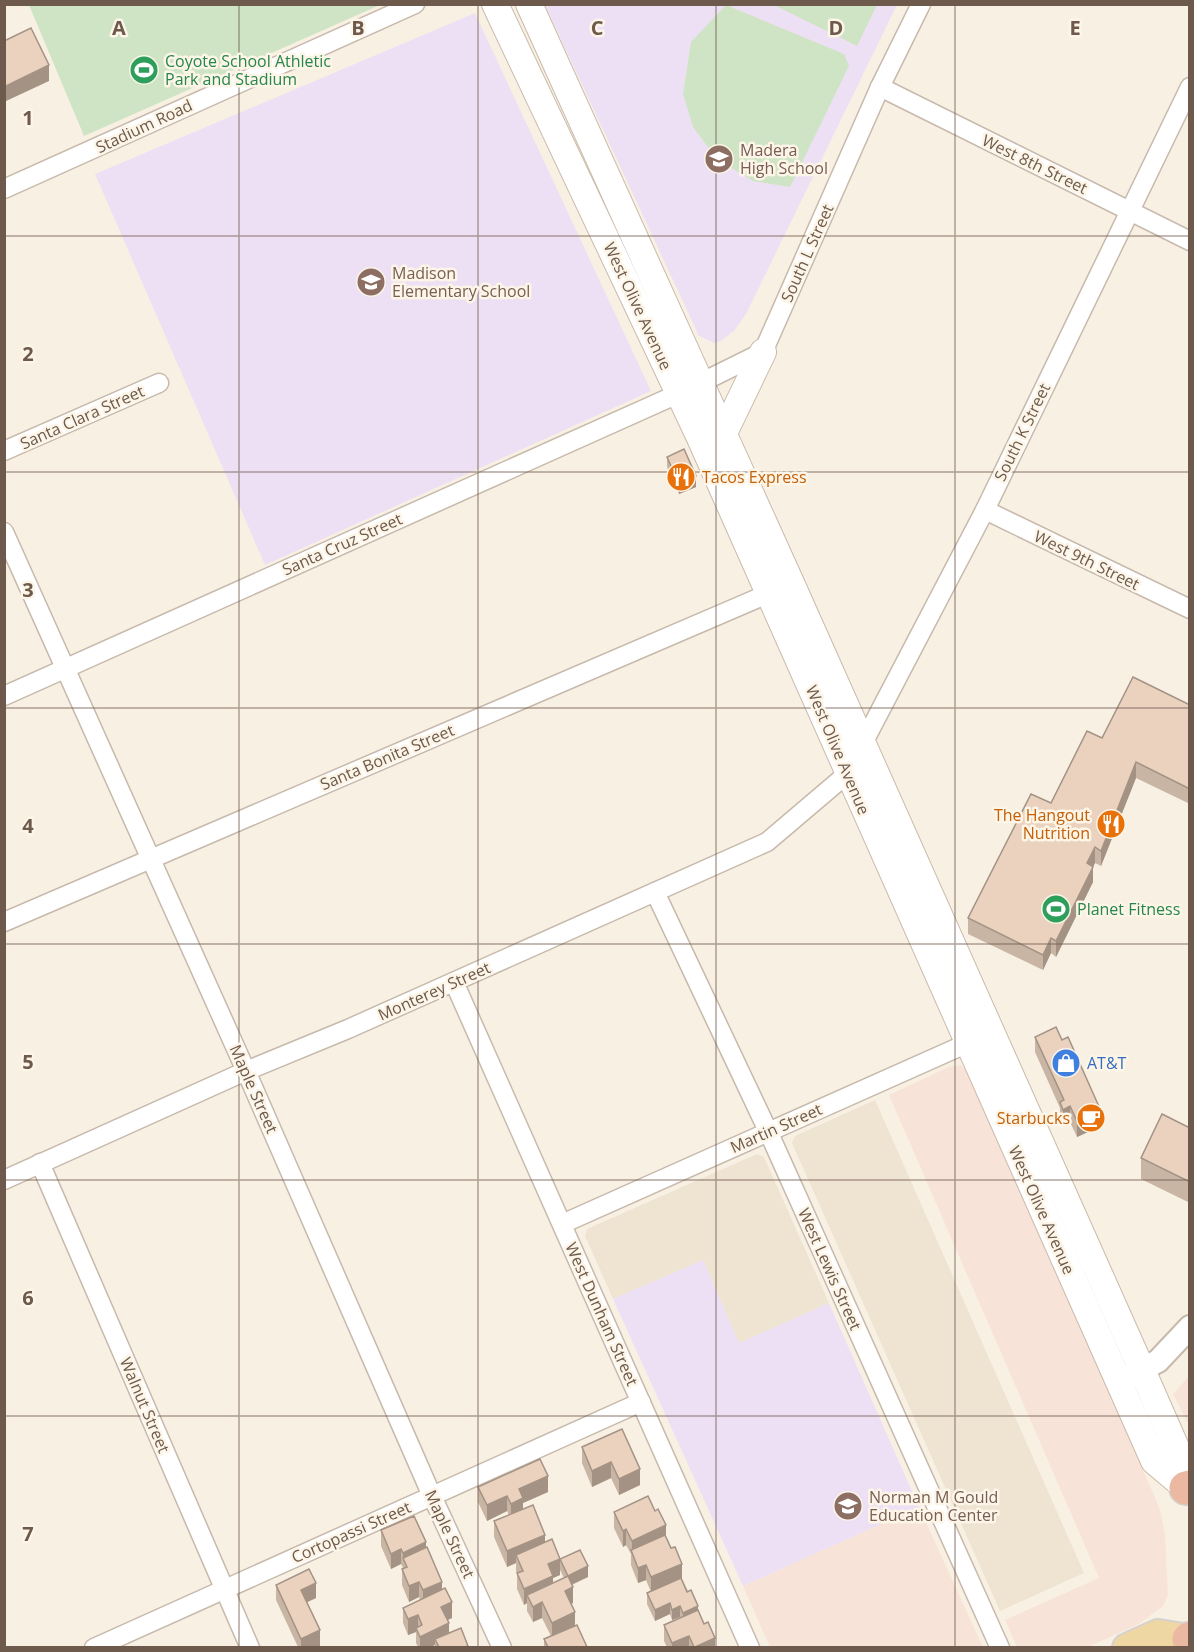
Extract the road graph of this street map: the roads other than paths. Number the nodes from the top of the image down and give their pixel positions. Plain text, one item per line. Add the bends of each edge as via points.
1 (415, 4) edge
2 (495, 4) edge
3 (529, 4) edge
4 (921, 4) edge
5 (880, 87) junction
6 (1190, 87) edge
7 (4, 189) edge
8 (1128, 210) junction
9 (1190, 241) edge
10 (763, 352) junction
11 (159, 383) dead end
12 (691, 388) junction
13 (724, 433) junction
14 (4, 452) edge
15 (985, 510) junction
16 (4, 532) edge
17 (770, 593) junction
18 (1190, 609) edge
19 (65, 669) junction
20 (4, 696) edge
21 (863, 744) junction
22 (847, 774) junction
23 (151, 858) junction
24 (655, 892) junction
25 (4, 922) edge
26 (454, 982) junction
27 (990, 1034) junction
28 (967, 1044) junction
29 (246, 1071) junction
30 (768, 1131) junction
31 (40, 1163) junction
32 (4, 1180) edge
33 (562, 1224) junction
34 (1190, 1327) edge
35 (1142, 1370) junction
36 (1119, 1381) junction
37 (641, 1402) junction
38 (1188, 1493) edge
39 (432, 1496) junction
40 (225, 1589) junction
41 (1189, 1639) edge
42 (94, 1647) edge
43 (250, 1647) edge
44 (502, 1647) edge
45 (750, 1647) edge
46 (1000, 1647) edge
47 (1126, 1647) edge
48 (1181, 1647) edge

1 - 7 street, Stadium Road
2 - 12 main road, West Olive Avenue
3 - 12 main road, West Olive Avenue
4 - 5 street, South L Street
5 - 8 street, West 8th Street
5 - 10 street, South L Street
6 - 8 street, South K Street
8 - 9 street, West 8th Street
8 - 15 street, South K Street
10 - 12 street
10 - 13 main road
11 - 14 street, Santa Clara Street
12 - 13 main road, West Olive Avenue
12 - 17 main road, West Olive Avenue
12 - 19 street, Santa Cruz Street
13 - 21 main road, West Olive Avenue
15 - 18 street, West 9th Street
15 - 21 street, South K Street
16 - 19 street, Maple Street
17 - 22 main road, West Olive Avenue
17 - 23 street, Santa Bonita Street
19 - 20 street, Santa Cruz Street
19 - 23 street, Maple Street
21 - 22 street, South K Street
21 - 27 main road, West Olive Avenue
22 - 24 street, Monterey Street via 768,842
22 - 28 main road, West Olive Avenue
23 - 25 street, Santa Bonita Street
23 - 29 street, Maple Street
24 - 26 street, Monterey Street
24 - 30 street, West Lewis Street
26 - 29 street, Monterey Street
26 - 33 street, West Dunham Street
27 - 28 street, Martin Street
27 - 35 main road, West Olive Avenue
28 - 30 street, Martin Street
28 - 36 main road, West Olive Avenue
29 - 31 street, Monterey Street
29 - 39 street, Maple Street
30 - 33 street, Martin Street
30 - 46 street, West Lewis Street
31 - 32 street, Monterey Street
31 - 40 street, Walnut Street
33 - 37 street, West Dunham Street
34 - 35 street via 1158,1361
35 - 36 street
35 - 38 main road, West Olive Avenue via 1178,1452
36 - 38 main road, West Olive Avenue via 1154,1461
37 - 39 street, Cortopassi Street
37 - 45 street, West Dunham Street
39 - 40 street, Cortopassi Street
39 - 44 street, Maple Street
40 - 42 street, Cortopassi Street
40 - 43 street, Walnut Street
41 - 47 main road via 1158,1634
41 - 48 main road

